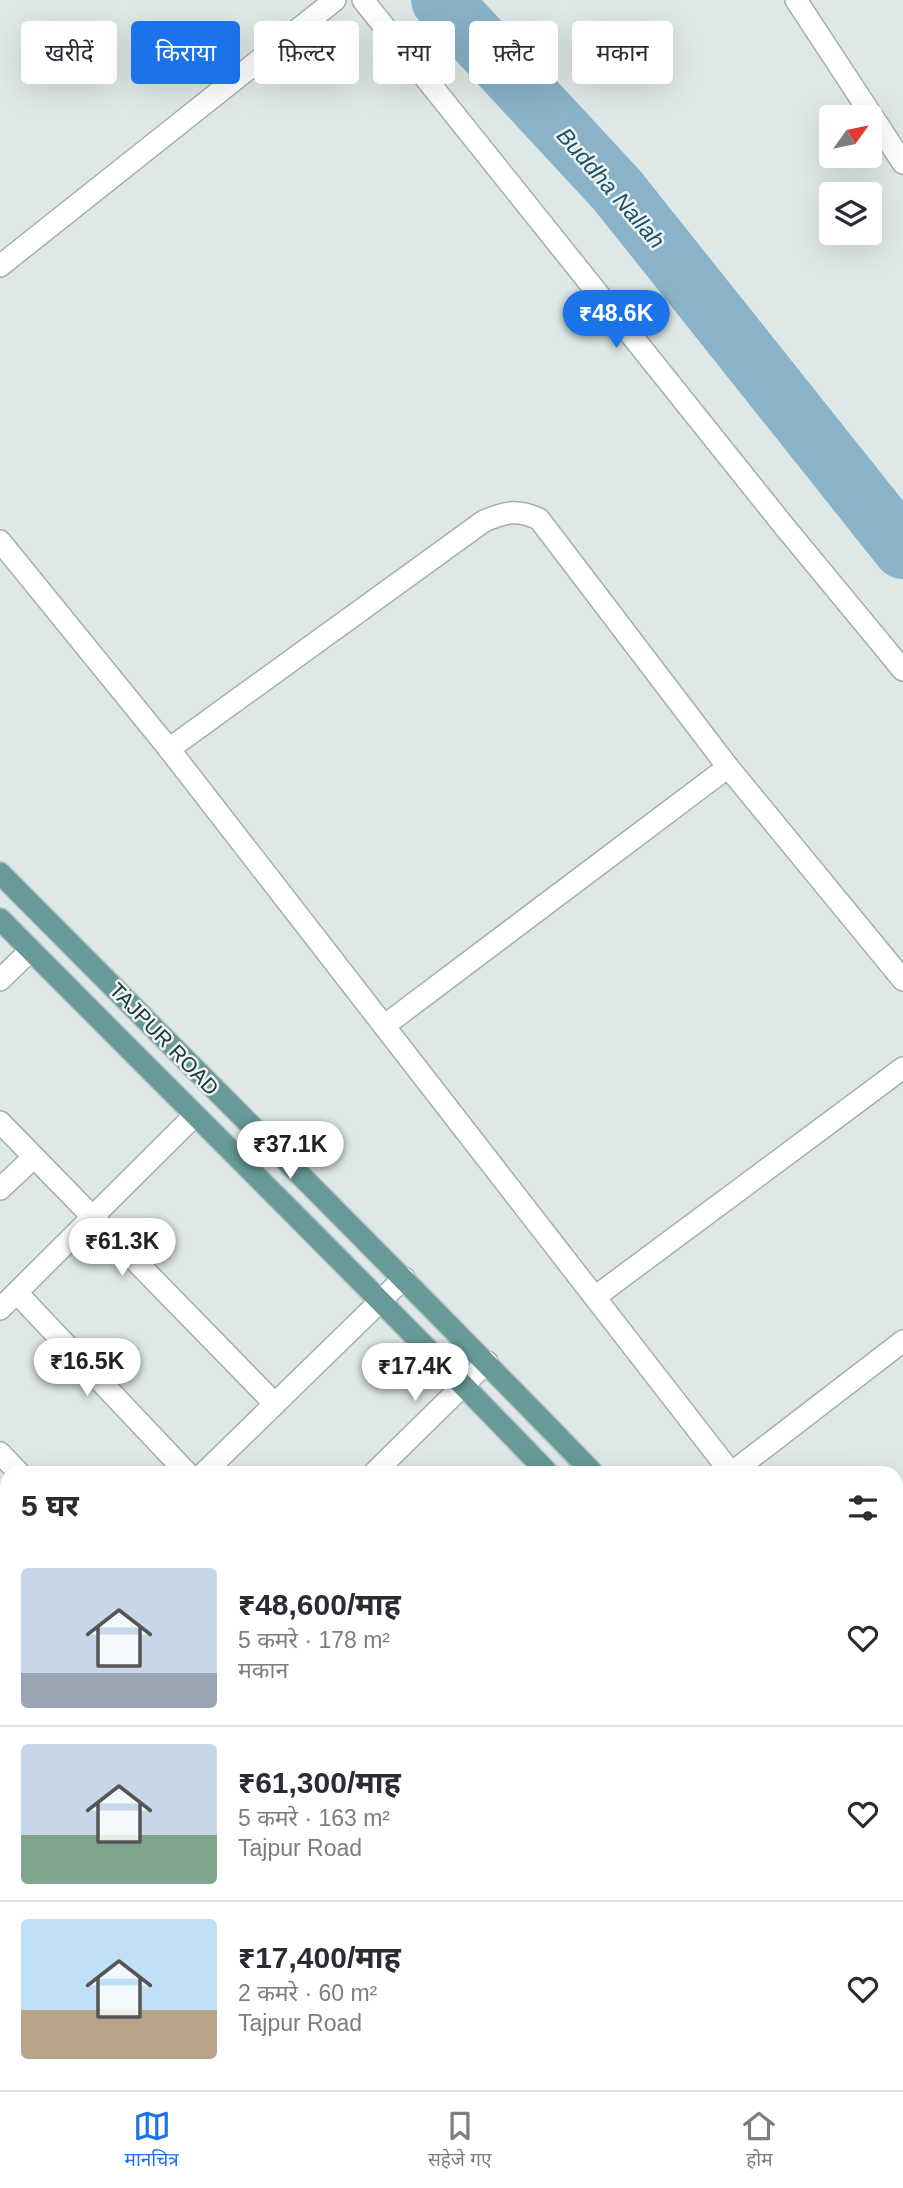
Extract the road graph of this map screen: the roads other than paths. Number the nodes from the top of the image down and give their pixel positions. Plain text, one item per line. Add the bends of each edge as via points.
1 (335, 0) edge
2 (363, 0) edge
3 (796, 0) edge
4 (312, 6) edge
5 (903, 163) edge
6 (0, 265) edge
7 (0, 541) edge
8 (903, 670) edge
9 (169, 749) junction
10 (728, 767) junction
11 (0, 873) edge
12 (0, 919) edge
13 (31, 950) junction
14 (0, 980) edge
15 (903, 980) edge
16 (384, 1026) junction
17 (903, 1068) edge
18 (194, 1116) junction
19 (0, 1122) edge
20 (34, 1157) junction
21 (0, 1189) edge
22 (94, 1219) junction
23 (404, 1278) junction
24 (17, 1293) junction
25 (595, 1297) junction
26 (381, 1300) junction
27 (0, 1309) edge
28 (903, 1341) edge
29 (487, 1362) junction
30 (464, 1385) junction
31 (275, 1404) junction
32 (0, 1453) edge
33 (12, 1466) edge
34 (180, 1466) edge
35 (210, 1466) edge
36 (381, 1466) edge
37 (541, 1466) edge
38 (586, 1466) edge
39 (726, 1466) edge
40 (740, 1466) edge

1 - 4 street
2 - 8 street
3 - 5 street
4 - 6 street
7 - 9 street
9 - 10 street via 485,521 507,511 523,511 539,519
9 - 16 street
10 - 15 street
10 - 16 street
11 - 23 main road, TAJPUR ROAD
12 - 13 main road, TAJPUR ROAD
13 - 14 street
13 - 18 main road, TAJPUR ROAD
16 - 25 street
17 - 25 street
18 - 22 street
18 - 26 main road, TAJPUR ROAD
19 - 20 street
20 - 21 street
20 - 22 street
22 - 24 street
22 - 31 street
23 - 26 street
23 - 29 main road, TAJPUR ROAD
24 - 27 street
24 - 34 street
25 - 39 street
26 - 30 main road, TAJPUR ROAD
26 - 31 street
28 - 40 street
29 - 30 street
29 - 38 main road, TAJPUR ROAD
30 - 36 street
30 - 37 main road, TAJPUR ROAD
31 - 35 street
32 - 33 street

